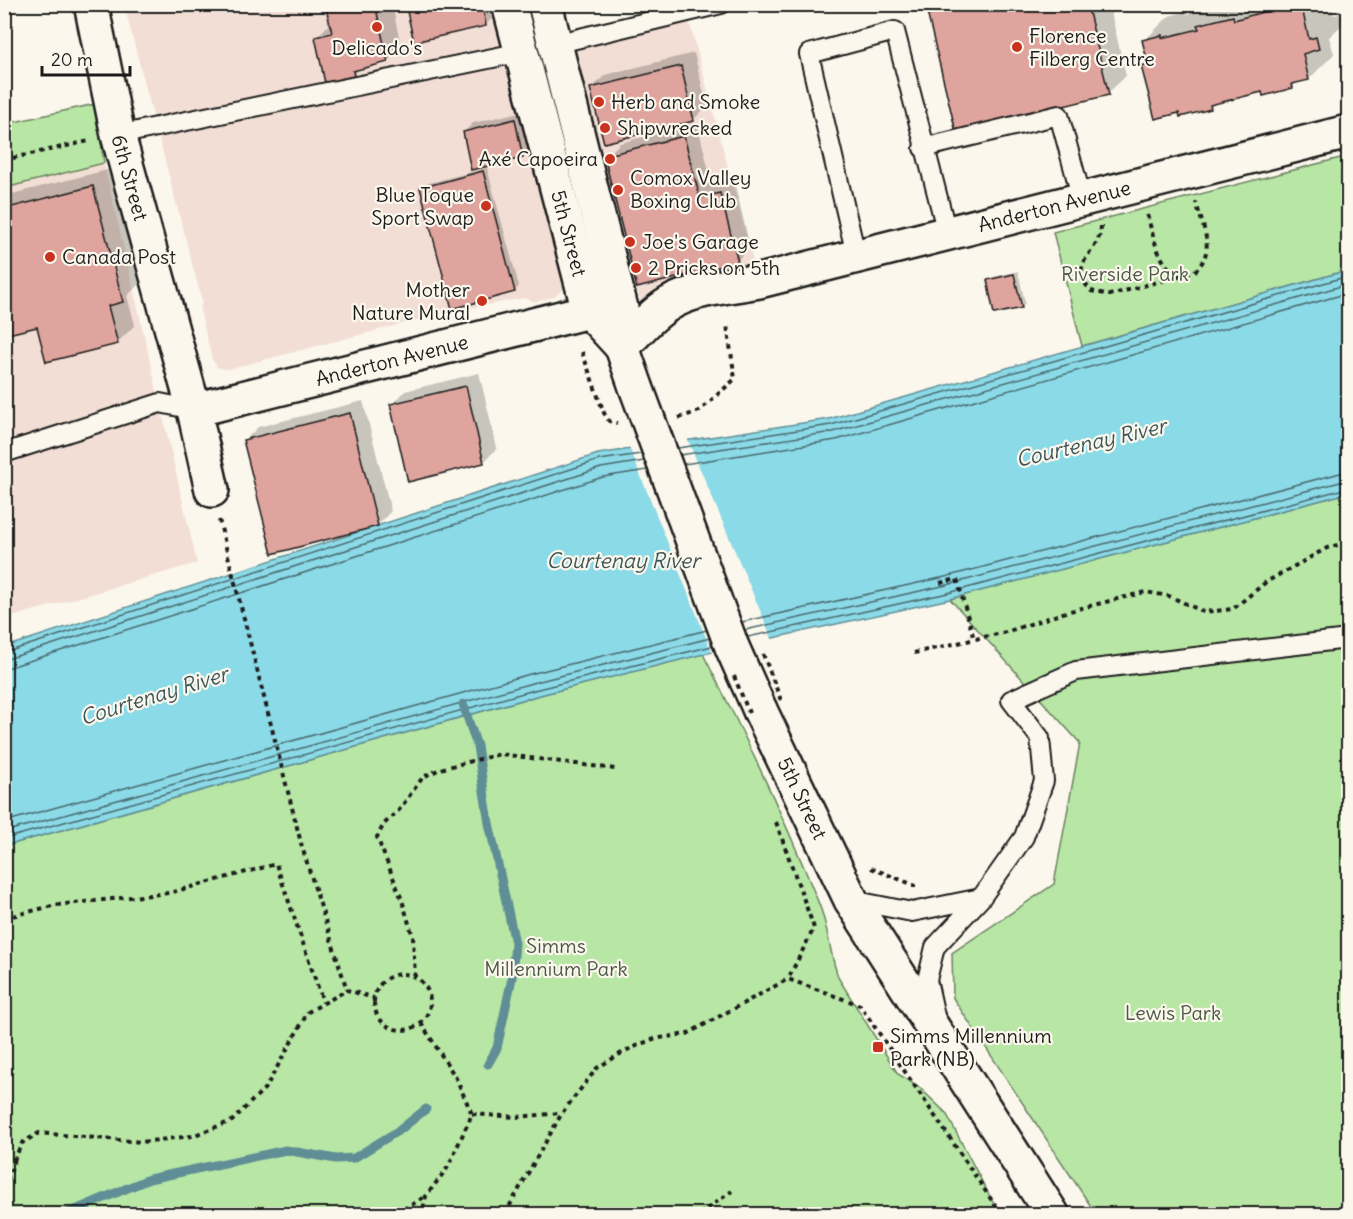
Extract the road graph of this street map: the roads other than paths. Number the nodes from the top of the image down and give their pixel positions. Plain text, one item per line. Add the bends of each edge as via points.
1 (91, 4) edge
2 (510, 4) edge
3 (545, 4) edge
4 (721, 4) edge
5 (555, 44) junction
6 (522, 52) junction
7 (1348, 132) edge
8 (118, 135) junction
9 (923, 148) junction
10 (1088, 198) junction
11 (947, 233) junction
12 (856, 255) junction
13 (589, 311) junction
14 (622, 347) junction
15 (194, 410) junction
16 (4, 453) edge
17 (212, 490) road end
18 (1348, 639) edge
19 (981, 898) junction
20 (851, 900) junction
21 (940, 1039) junction
22 (1052, 1215) edge

1 - 8 street, 6th Street
2 - 6 street, 5th Street
3 - 5 street, 5th Street
4 - 5 lane
5 - 14 street, 5th Street via 621,308
6 - 8 lane
6 - 13 street, 5th Street
7 - 10 street, Anderton Avenue
8 - 15 street, 6th Street
9 - 10 lane via 1059,115
9 - 11 lane
9 - 12 lane via 895,31 809,54
10 - 11 street, Anderton Avenue
11 - 12 street, Anderton Avenue
12 - 14 street, Anderton Avenue via 694,293 675,301
13 - 14 street, 5th Street
13 - 15 street, Anderton Avenue
14 - 20 street, 5th Street, bridge via 752,712
15 - 16 lane via 159,404
15 - 17 street, 6th Street
18 - 19 lane via 1076,671 1011,700 1040,738 1044,781 1024,837
19 - 20 lane via 912,912
19 - 21 lane via 935,947 927,980
20 - 21 street, 5th Street
21 - 22 street, 5th Street

